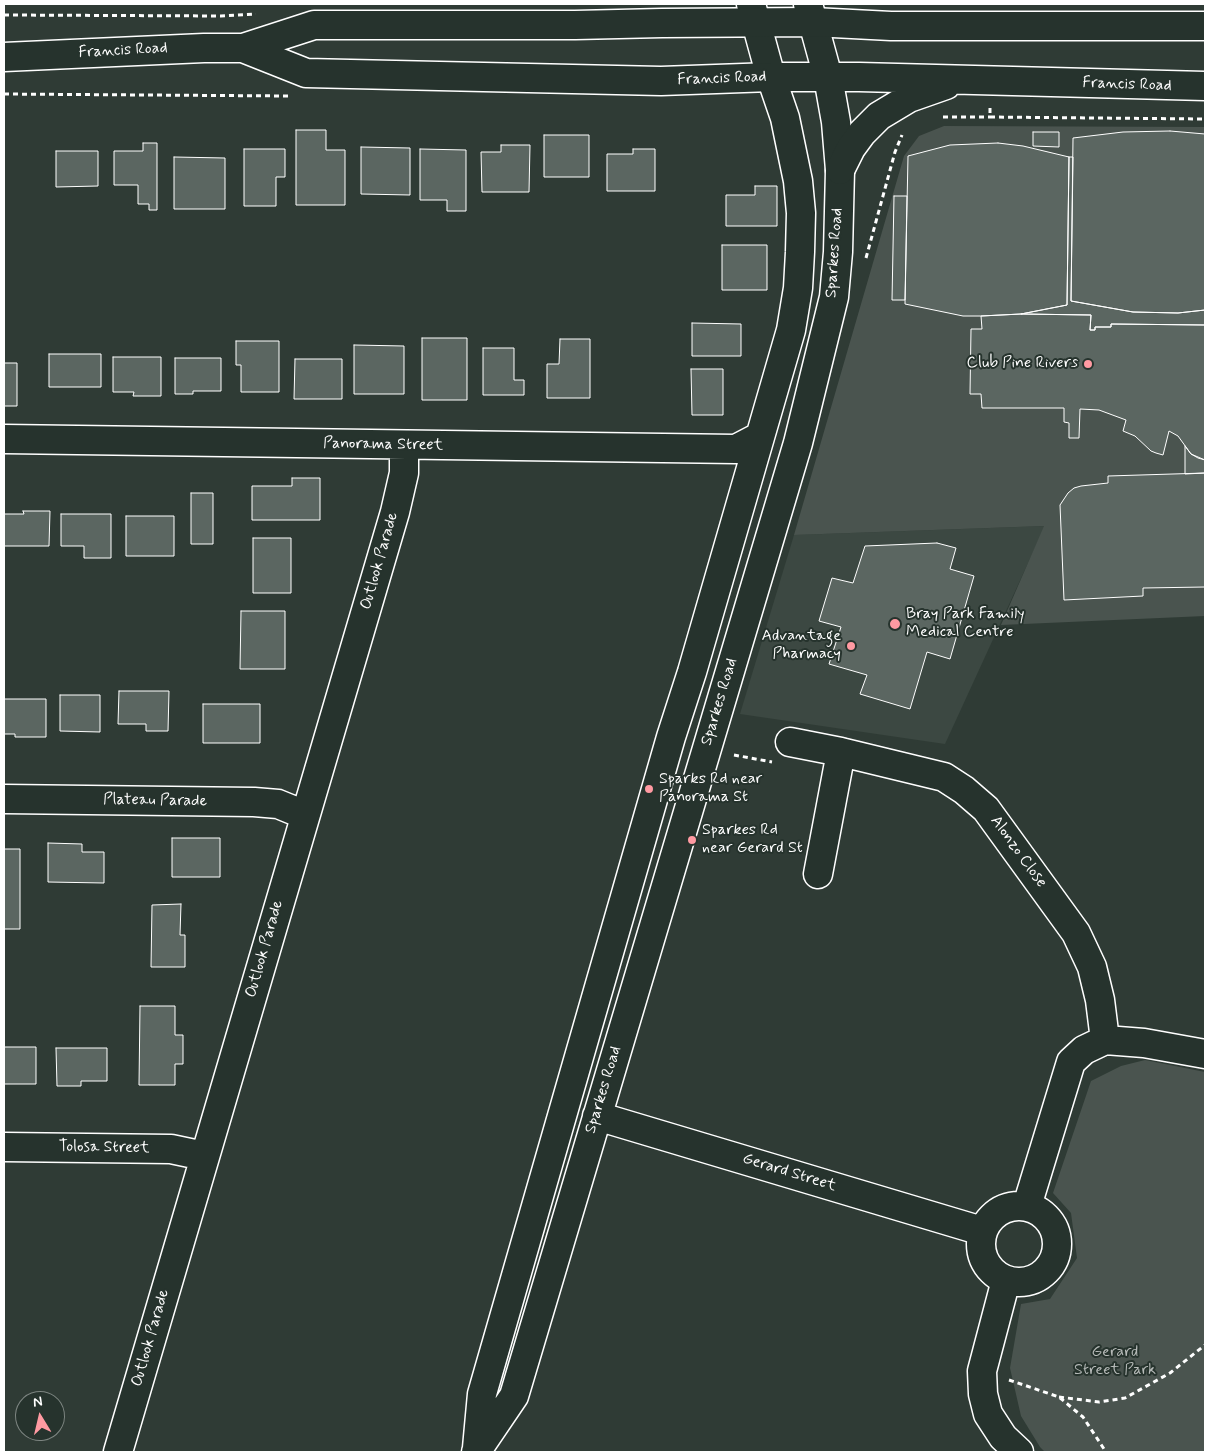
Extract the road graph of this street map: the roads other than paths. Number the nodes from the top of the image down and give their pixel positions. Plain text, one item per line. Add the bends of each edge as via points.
1 (753, 13) edge
2 (810, 13) edge
3 (1205, 26) edge
4 (243, 48) junction
5 (4, 57) edge
6 (771, 77) junction
7 (828, 77) junction
8 (962, 80) junction
9 (1205, 86) edge
10 (840, 170) junction
11 (759, 437) junction
12 (4, 439) edge
13 (404, 445) junction
14 (790, 742) dead end
15 (840, 752) junction
16 (4, 799) edge
17 (305, 814) junction
18 (818, 874) dead end
19 (1105, 1040) junction
20 (1205, 1054) edge
21 (597, 1116) junction
22 (4, 1147) edge
23 (204, 1156) junction
24 (1027, 1206) junction
25 (982, 1231) junction
26 (1006, 1280) junction
27 (118, 1452) edge
28 (1019, 1452) edge

1 - 2 street, Francis Road
1 - 4 street, Francis Road via 662,22 575,25 314,25
1 - 6 street, Sparkes Road
2 - 3 street, Francis Road via 891,26
2 - 7 street, Sparkes Road
4 - 5 street, Francis Road
4 - 6 street, Francis Road via 306,73 661,81
6 - 7 street, Francis Road
6 - 11 street, Sparkes Road via 793,152 801,213 798,288 791,330
7 - 8 street, Francis Road
7 - 10 street, Sparkes Road
8 - 9 street, Francis Road
8 - 10 street via 909,98 879,116 851,148
10 - 21 street, Sparkes Road via 834,297 798,443
11 - 13 street, Panorama Street via 736,449
11 - 21 street, Sparkes Road via 746,491 670,737 482,1394 476,1452 514,1396
12 - 13 street, Panorama Street
13 - 17 street, Outlook Parade via 404,473 395,512
14 - 15 street, Alonzo Close
15 - 18 street
15 - 19 street, Alonzo Close via 944,777 986,809 1076,933 1094,975
16 - 17 street, Plateau Parade via 254,802 278,804
17 - 23 street, Outlook Parade
19 - 20 street via 1144,1042
19 - 24 street via 1084,1050 1072,1062
21 - 25 street, Gerard Street
22 - 23 street, Tolosa Street via 171,1149
23 - 27 street, Outlook Parade
24 - 25 street via 1000,1210
24 - 26 street via 1041,1212 1052,1223 1057,1238 1056,1254 1049,1268 1037,1278 1022,1282
25 - 26 street via 980,1246 984,1260 993,1273
26 - 28 street via 982,1371 983,1394 988,1414

